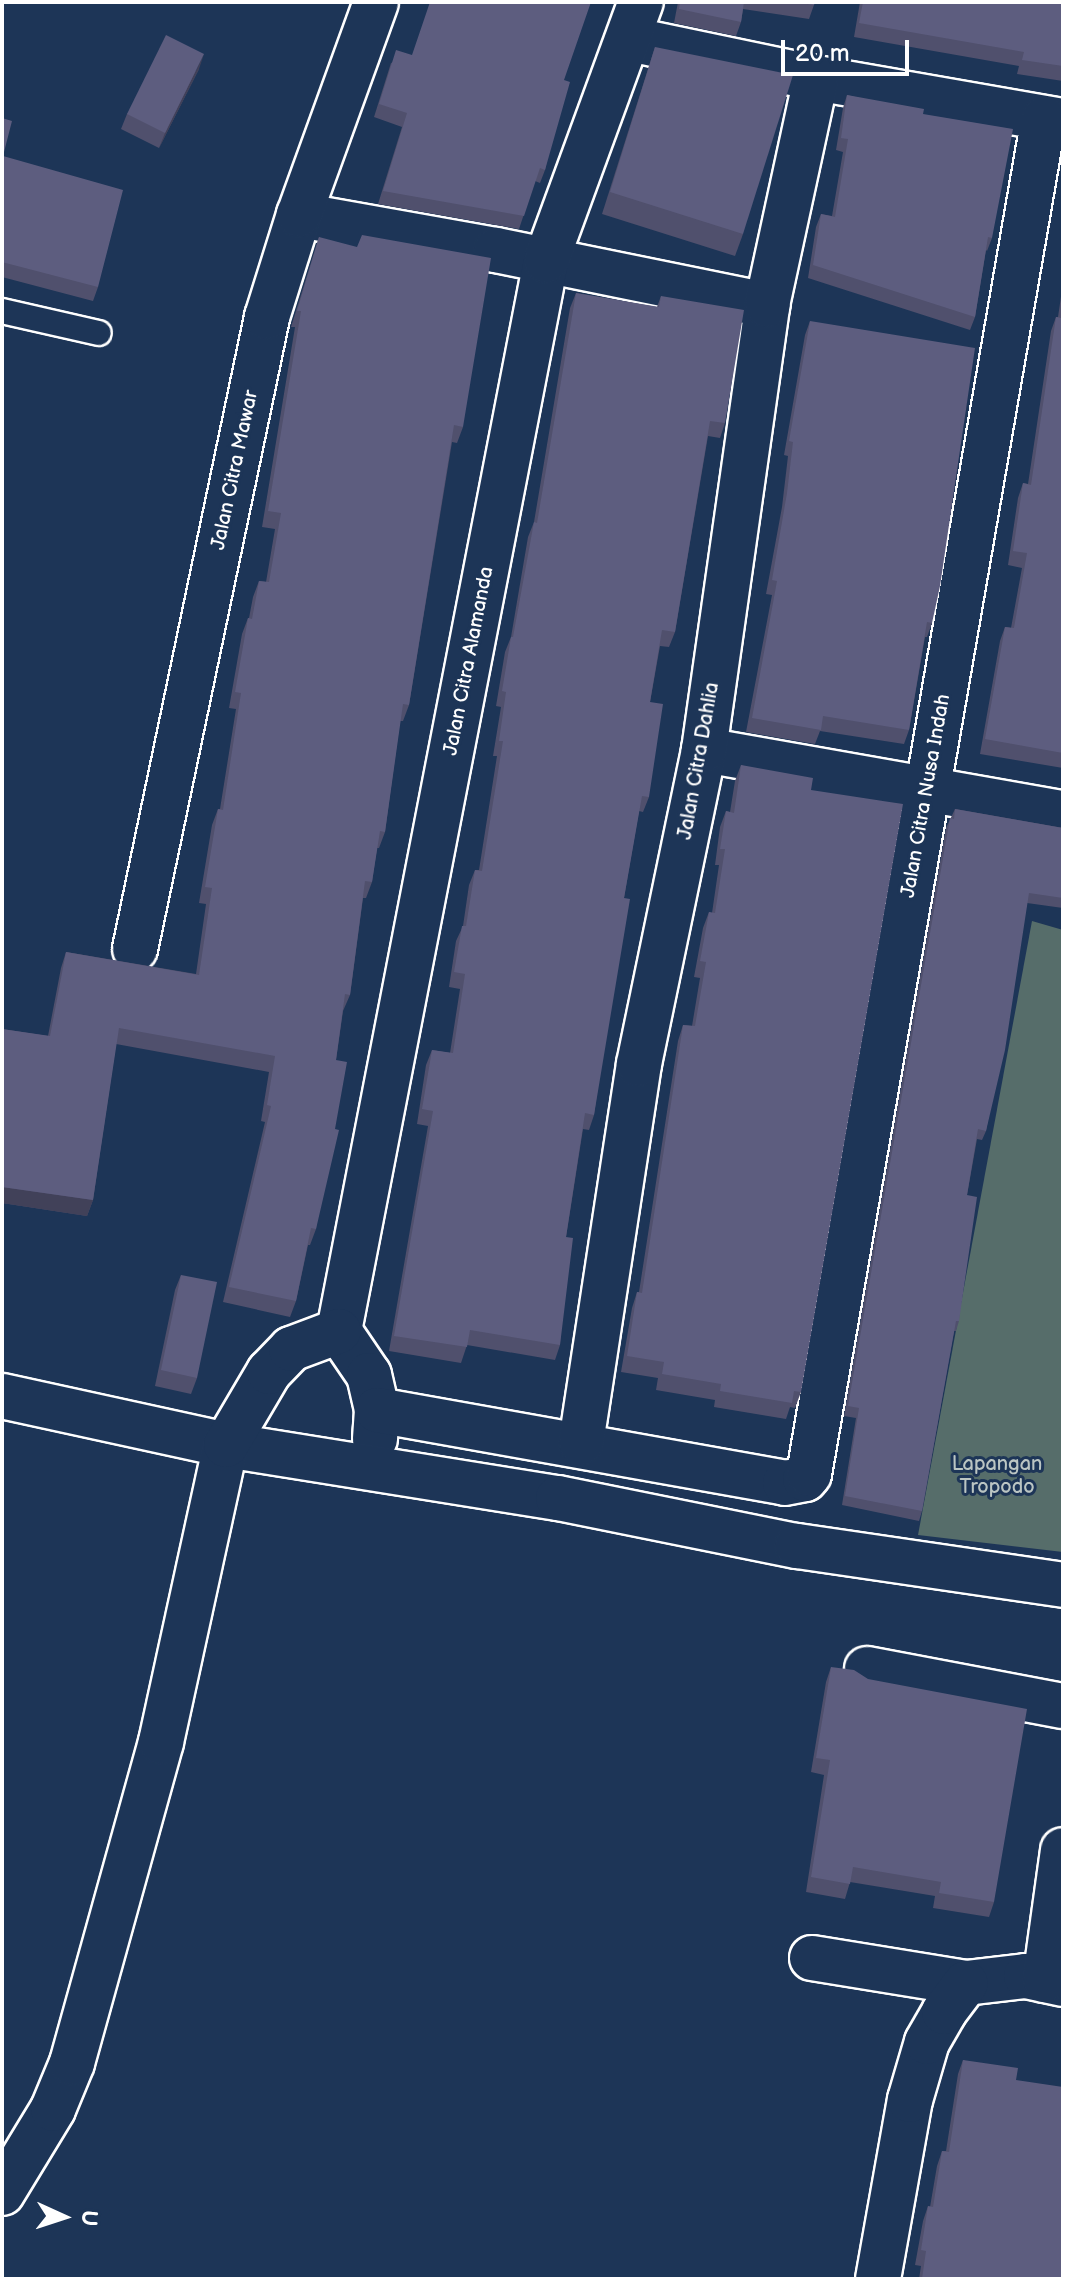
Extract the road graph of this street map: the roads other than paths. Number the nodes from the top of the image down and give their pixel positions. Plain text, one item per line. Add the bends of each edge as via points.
1 (376, 2) edge
2 (635, 20) edge
3 (816, 78) junction
4 (1054, 120) edge
5 (299, 215) junction
6 (546, 261) junction
7 (767, 305) junction
8 (2, 311) edge
9 (99, 333) dead end
10 (704, 750) junction
11 (926, 788) junction
12 (1063, 813) edge
13 (135, 949) dead end
14 (339, 1331) junction
15 (2, 1396) edge
16 (377, 1410) junction
17 (581, 1443) junction
18 (226, 1445) junction
19 (370, 1466) junction
20 (1063, 1585) edge
21 (867, 1669) dead end
22 (1063, 1706) edge
23 (1063, 1850) edge
24 (812, 1958) dead end
25 (1054, 1982) edge
26 (966, 1983) junction
27 (2, 2193) edge
28 (878, 2279) edge

1 - 5 street, Jalan Citra Mawar
2 - 3 street
2 - 6 street, Jalan Citra Alamanda
3 - 4 street
3 - 7 street, Jalan Citra Dahlia
4 - 11 street, Jalan Citra Nusa Indah
5 - 6 street
5 - 13 street, Jalan Citra Mawar via 267,317
6 - 7 street
6 - 14 street, Jalan Citra Alamanda
7 - 10 street, Jalan Citra Dahlia
8 - 9 lane
10 - 11 street
10 - 17 street, Jalan Citra Dahlia via 639,1064
11 - 12 street
11 - 17 street, Jalan Citra Nusa Indah via 809,1474 785,1483
14 - 16 street via 369,1375
14 - 18 street via 291,1349 269,1372
15 - 18 street
16 - 17 street
16 - 19 street
18 - 19 street
18 - 27 street via 161,1742 72,2063 53,2109
19 - 20 street via 797,1546
21 - 22 street
23 - 25 street
24 - 26 street
25 - 26 street via 1026,1976
26 - 28 street via 927,2042 910,2100

